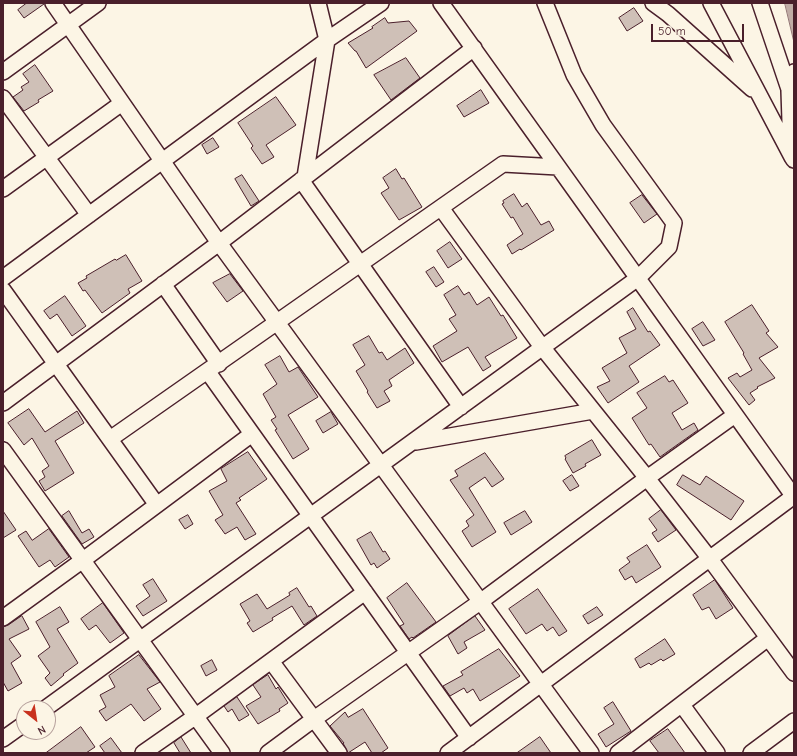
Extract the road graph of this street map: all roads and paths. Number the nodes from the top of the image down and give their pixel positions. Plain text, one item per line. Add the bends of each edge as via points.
1 (53, 3) edge
2 (98, 3) edge
3 (318, 3) edge
4 (381, 3) edge
5 (441, 3) edge
6 (546, 3) edge
7 (653, 3) edge
8 (711, 3) edge
9 (760, 3) edge
10 (68, 25) junction
11 (327, 40) junction
12 (474, 48) junction
13 (3, 72) edge
14 (794, 72) edge
15 (760, 96) junction
16 (3, 98) edge
17 (791, 98) edge
18 (122, 103) junction
19 (47, 157) junction
20 (162, 161) junction
21 (793, 162) edge
22 (558, 167) junction
23 (303, 179) junction
24 (3, 188) edge
25 (441, 208) junction
26 (89, 215) junction
27 (219, 243) junction
28 (360, 264) junction
29 (3, 278) edge
30 (638, 278) junction
31 (163, 284) junction
32 (3, 290) edge
33 (277, 322) junction
34 (542, 347) junction
35 (56, 364) junction
36 (214, 368) junction
37 (3, 403) edge
38 (461, 407) junction
39 (593, 412) junction
40 (735, 414) junction
41 (252, 434) junction
42 (110, 440) junction
43 (413, 442) junction
44 (3, 450) edge
45 (381, 465) junction
46 (646, 478) junction
47 (794, 496) edge
48 (157, 505) junction
49 (310, 516) junction
50 (710, 559) junction
51 (83, 560) junction
52 (365, 592) junction
53 (480, 602) junction
54 (4, 615) edge
55 (768, 638) junction
56 (140, 639) junction
57 (408, 653) junction
58 (271, 661) junction
59 (794, 674) edge
60 (541, 684) junction
61 (56, 701) edge
62 (682, 705) junction
63 (196, 716) junction
64 (314, 719) junction
65 (794, 722) edge
66 (16, 730) edge
67 (469, 738) junction
68 (3, 739) edge
69 (143, 753) edge
70 (222, 753) edge
71 (268, 753) edge
72 (339, 753) edge
73 (448, 753) edge
74 (591, 753) edge
75 (618, 753) edge
76 (716, 753) edge
77 (751, 753) edge

1 - 10 street
2 - 10 street
3 - 11 street
4 - 11 street
5 - 12 street
6 - 30 street via 574,75 603,125 674,223 669,247
7 - 15 street
8 - 15 street
9 - 17 street
10 - 13 street
10 - 18 street
11 - 20 street
11 - 23 street
12 - 22 street
12 - 23 street
14 - 17 street
15 - 21 street
16 - 19 street
17 - 21 street
18 - 19 street
18 - 20 street
19 - 24 street
19 - 26 street
20 - 26 street
20 - 27 street
22 - 25 street via 504,164
22 - 30 street
23 - 27 street
23 - 28 street
25 - 28 street
25 - 34 street
26 - 29 street
27 - 31 street
27 - 33 street
28 - 33 street
28 - 38 street
30 - 34 street
30 - 40 street
31 - 35 street
31 - 36 street
32 - 35 street
33 - 36 street
33 - 45 street
34 - 38 street
34 - 39 street
35 - 37 street
35 - 42 street
36 - 41 street
36 - 42 street
38 - 43 street
39 - 43 street
39 - 46 street
40 - 46 street
40 - 47 street
41 - 48 street
41 - 49 street
42 - 48 street
43 - 45 street
44 - 51 street
45 - 49 street
45 - 53 street
46 - 50 street
46 - 53 street
47 - 50 street
48 - 51 street
49 - 52 street
49 - 56 street
50 - 55 street
50 - 60 street
51 - 54 street
51 - 56 street
52 - 57 street
52 - 58 street
53 - 57 street
53 - 60 street
55 - 59 street
55 - 62 street
56 - 61 street
56 - 63 street
57 - 64 street
57 - 67 street
58 - 63 street
58 - 64 street
60 - 67 street
60 - 74 street
62 - 75 street
62 - 76 street
63 - 69 street
63 - 70 street
64 - 71 street
64 - 72 street
65 - 77 street
66 - 68 street
67 - 73 street

